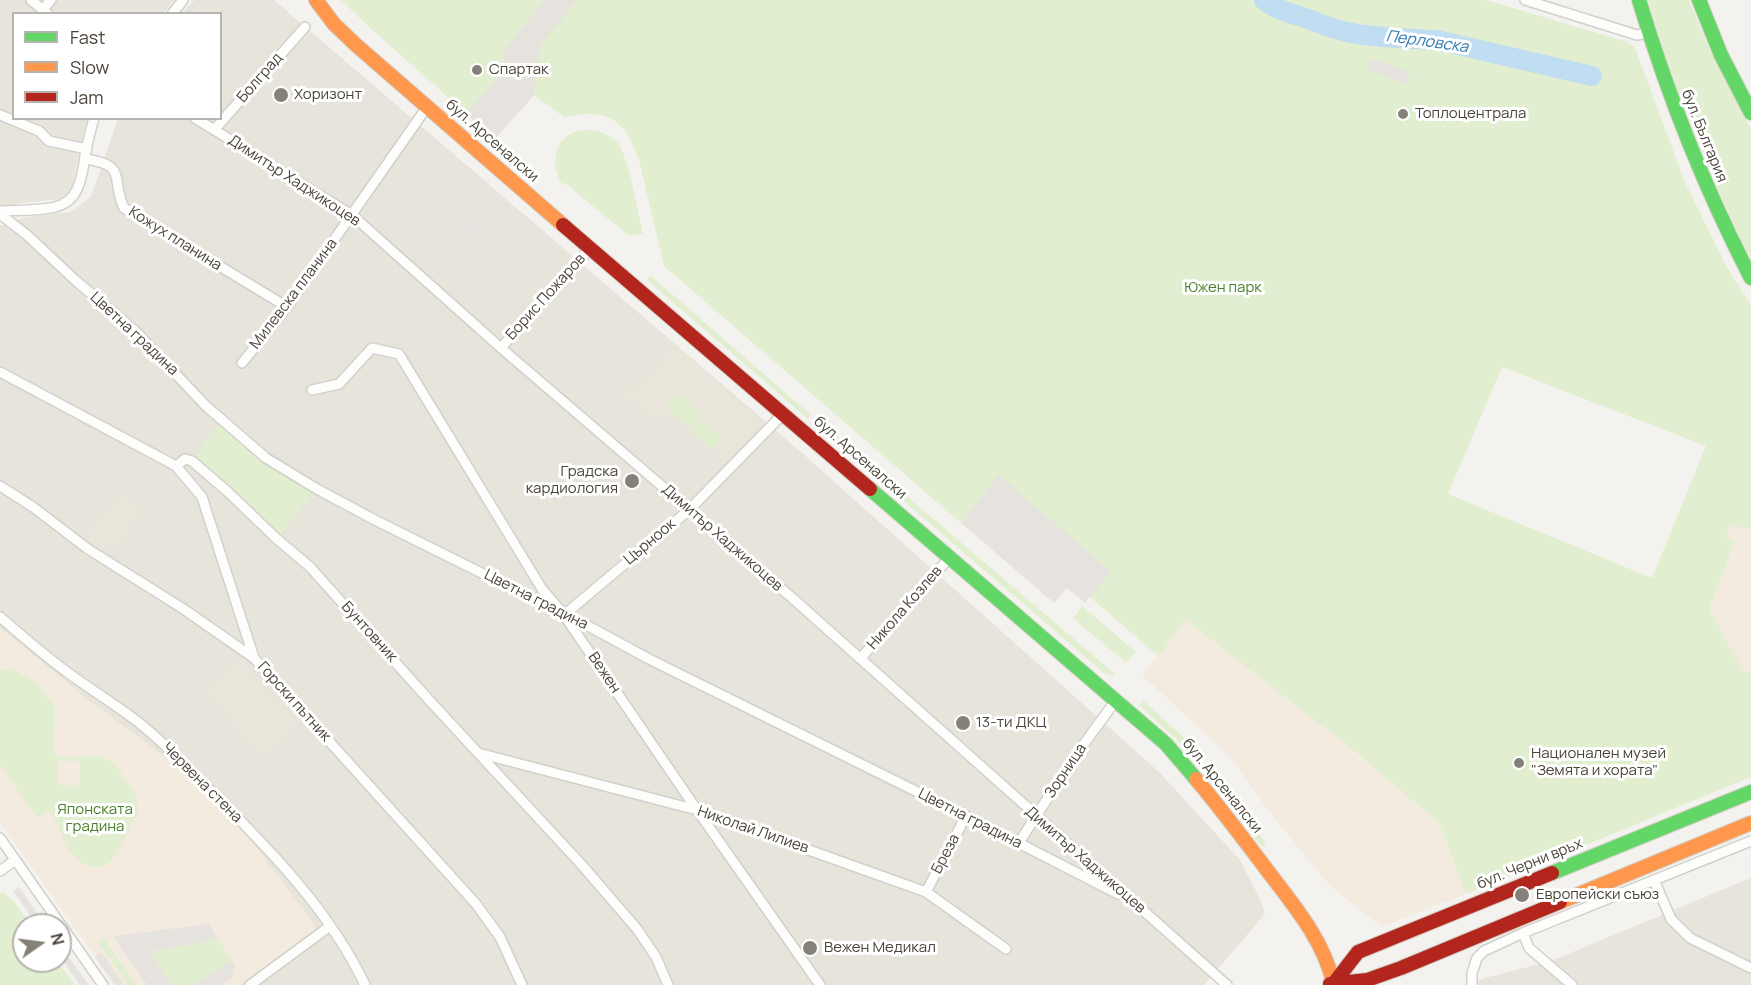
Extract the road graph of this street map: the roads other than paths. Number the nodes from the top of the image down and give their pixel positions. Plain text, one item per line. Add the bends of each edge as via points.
1 (31, 0) edge
2 (51, 0) edge
3 (183, 0) edge
4 (316, 0) edge
5 (1525, 0) edge
6 (1639, 0) edge
7 (1699, 0) edge
8 (45, 11) edge
9 (174, 12) edge
10 (305, 27) dead end
11 (1649, 33) junction
12 (427, 107) junction
13 (1751, 113) edge
14 (12, 120) edge
15 (94, 120) edge
16 (198, 120) edge
17 (214, 130) junction
18 (87, 149) junction
19 (85, 159) junction
20 (0, 212) edge
21 (352, 215) junction
22 (591, 247) junction
23 (1751, 278) edge
24 (287, 307) junction
25 (501, 348) junction
26 (242, 363) dead end
27 (0, 372) edge
28 (312, 390) dead end
29 (783, 414) junction
30 (176, 466) junction
31 (0, 486) edge
32 (689, 510) junction
33 (950, 557) junction
34 (564, 615) junction
35 (0, 617) edge
36 (254, 658) junction
37 (860, 659) junction
38 (1116, 699) junction
39 (480, 754) junction
40 (1751, 792) edge
41 (697, 810) junction
42 (966, 816) junction
43 (1036, 816) junction
44 (1751, 822) edge
45 (0, 838) edge
46 (1751, 841) edge
47 (1018, 844) junction
48 (15, 860) junction
49 (0, 871) edge
50 (1654, 880) junction
51 (926, 892) junction
52 (1131, 900) junction
53 (330, 926) junction
54 (1523, 933) junction
55 (1006, 950) dead end
56 (1751, 968) edge
57 (1332, 984) edge
58 (103, 985) edge
59 (250, 985) edge
60 (365, 985) edge
61 (522, 985) edge
62 (668, 985) edge
63 (820, 985) edge
64 (1227, 985) edge
65 (1472, 985) edge
66 (1572, 985) edge

1 - 8 street
2 - 8 street
3 - 9 street
4 - 12 street, бул. Арсеналски via 345,36
5 - 11 street via 1637,35
6 - 11 street, бул. България
7 - 13 street via 1721,55
10 - 17 street, Болград
11 - 23 street, бул. България via 1711,200
12 - 21 street, Милевска планина
12 - 22 street, бул. Арсеналски
14 - 18 street via 39,131 49,141
15 - 18 street
16 - 17 street, Димитър Хаджикоцев
17 - 21 street, Димитър Хаджикоцев
18 - 19 street
19 - 20 street via 76,193 66,203
19 - 24 street, Кожух планина via 101,161 115,172 124,208
20 - 34 street, Цветна градина via 134,330 206,406 266,458 373,519
21 - 24 street, Милевска планина
21 - 25 street, Димитър Хаджикоцев
22 - 25 street, Борис Пожаров
22 - 29 street, бул. Арсеналски
24 - 26 street, Милевска планина
25 - 32 street, Димитър Хаджикоцев
27 - 30 street, Бунтовник
28 - 34 street, Вежен via 339,384 372,348 399,354 542,589
29 - 32 street, Църноок
29 - 33 street, бул. Арсеналски
30 - 36 street via 202,497
30 - 39 street, Бунтовник via 185,459 192,461 310,567
31 - 36 street, Горски пътник
32 - 34 street, Църноок
32 - 37 street, Димитър Хаджикоцев
33 - 37 street, Никола Козлев
33 - 38 street, бул. Арсеналски
34 - 41 street, Вежен
34 - 42 street, Цветна градина
35 - 53 street, Червена стена via 174,754 266,846
36 - 61 street, Горски пътник via 476,904 500,937
37 - 43 street, Димитър Хаджикоцев
38 - 43 street, Зорница
38 - 57 street, бул. Арсеналски via 1166,744 1262,861 1318,939 1327,957
39 - 41 street, Николай Лилиев
39 - 62 street, Бунтовник via 637,928
40 - 57 street, бул. Черни връх via 1358,952
41 - 51 street, Николай Лилиев
41 - 63 street, Вежен
42 - 47 street, Цветна градина
42 - 51 street, Бреза
43 - 47 street, Зорница
43 - 52 street, Димитър Хаджикоцев
44 - 57 street via 1401,969 1367,980
45 - 48 street
46 - 50 street
47 - 52 street, Цветна градина
48 - 49 street
48 - 58 street
50 - 54 street
50 - 56 street via 1671,919 1690,938
51 - 55 street, Николай Лилиев
52 - 64 street, Димитър Хаджикоцев
53 - 59 street
53 - 60 street, Червена стена
54 - 65 street via 1480,954
54 - 66 street via 1529,948

